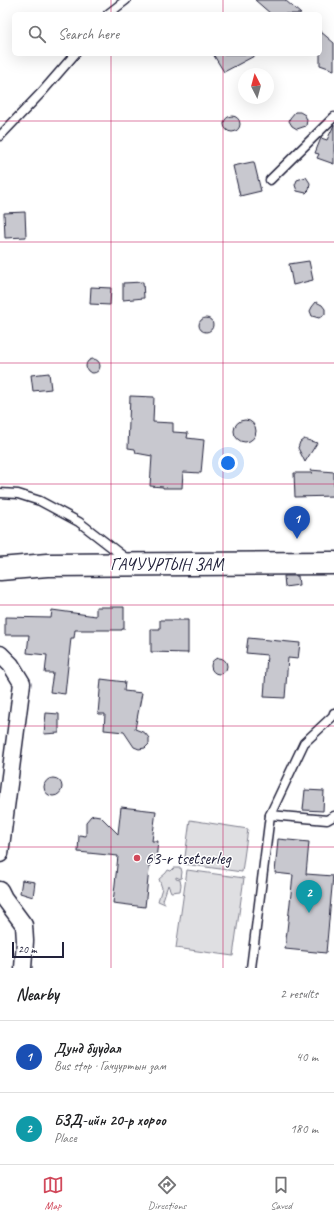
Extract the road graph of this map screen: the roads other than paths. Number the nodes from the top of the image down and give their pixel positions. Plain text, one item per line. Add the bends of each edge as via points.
1 (126, 0) edge
2 (111, 12) edge
3 (73, 56) edge
4 (334, 117) edge
5 (0, 136) edge
6 (270, 180) dead end
7 (0, 493) edge
8 (334, 563) edge
9 (134, 564) junction
10 (0, 569) edge
11 (0, 654) edge
12 (334, 713) edge
13 (270, 815) junction
14 (334, 816) edge
15 (0, 854) edge
16 (0, 890) edge
17 (23, 968) edge
18 (251, 968) edge

1 - 2 lane
3 - 5 lane
4 - 6 lane
7 - 9 lane via 18,494 40,501 79,522
8 - 9 main road, ГАЧУУРТЫН ЗАМ
9 - 10 main road, ГАЧУУРТЫН ЗАМ via 47,565
11 - 15 street via 22,682
12 - 13 lane via 304,743
13 - 14 lane via 328,820
13 - 18 lane
16 - 17 street via 24,924

